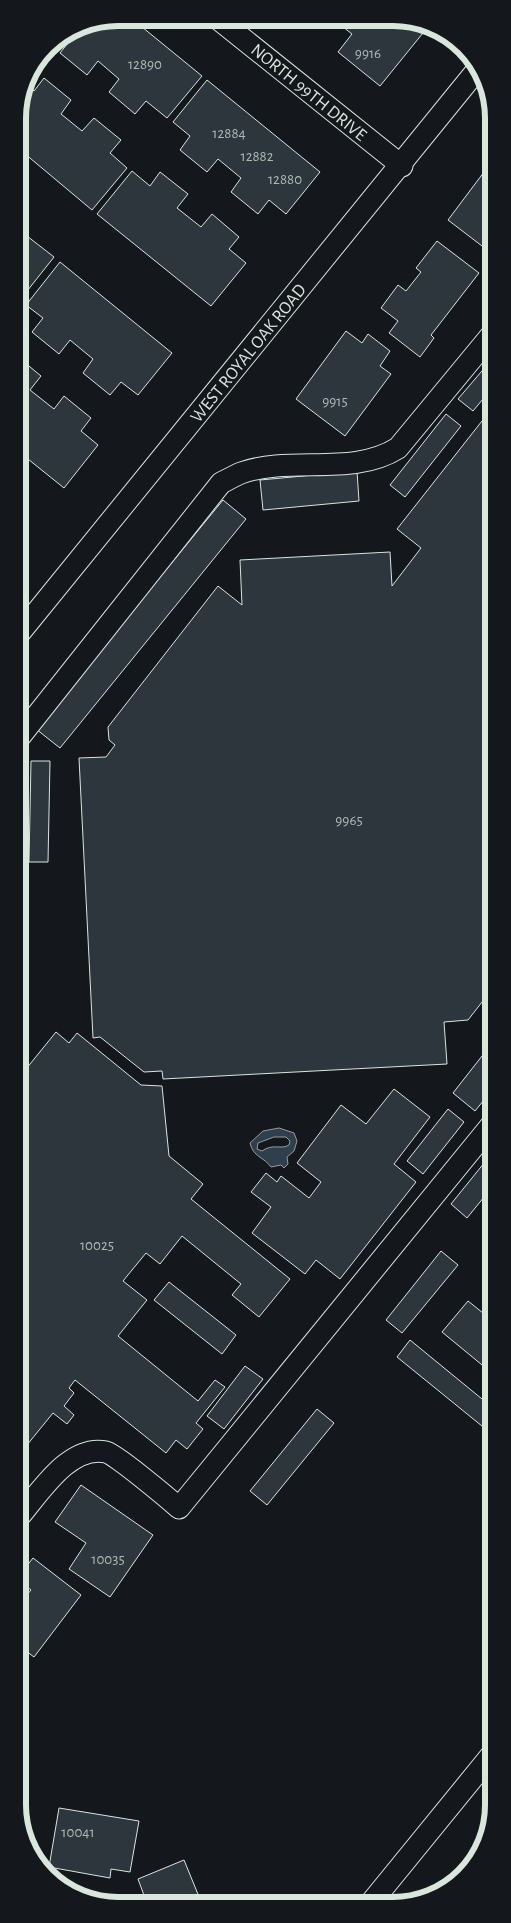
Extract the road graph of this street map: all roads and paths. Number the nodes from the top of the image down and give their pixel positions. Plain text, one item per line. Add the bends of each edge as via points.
1 (227, 26) edge
2 (473, 75) edge
3 (402, 166) junction
4 (485, 343) edge
5 (26, 625) edge
6 (26, 729) edge
7 (485, 1133) edge
8 (26, 1509) edge
9 (485, 1762) edge
10 (376, 1897) edge

1 - 3 street, NORTH 99TH DRIVE
2 - 3 street, WEST ROYAL OAK ROAD
3 - 5 street, WEST ROYAL OAK ROAD
4 - 6 street via 398,448 383,458 358,463 272,468 242,473 221,484
7 - 8 street via 179,1508 107,1452 86,1452 62,1467
9 - 10 street

